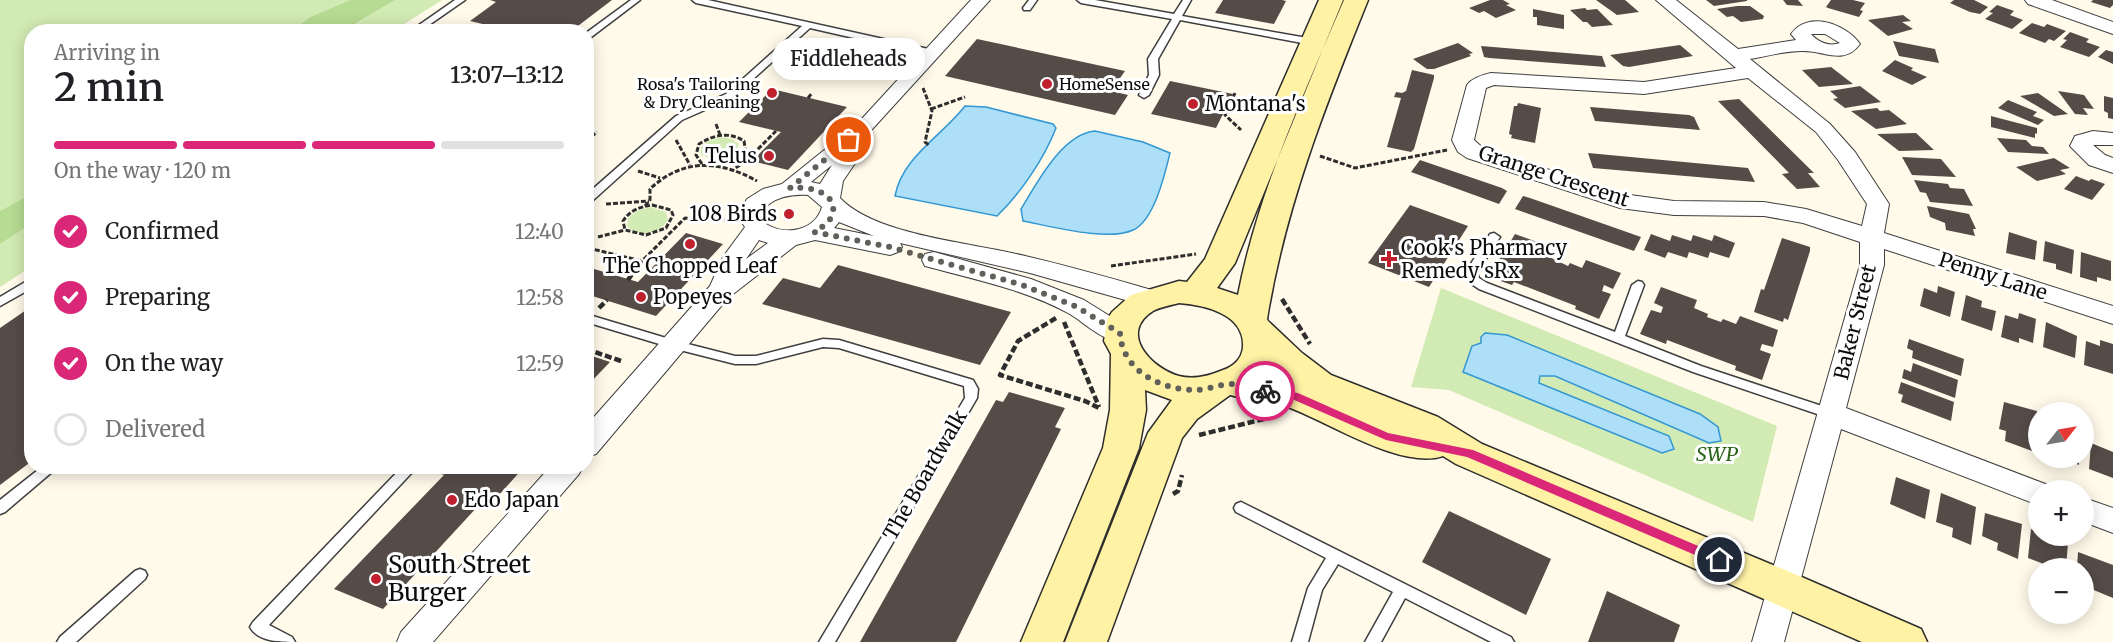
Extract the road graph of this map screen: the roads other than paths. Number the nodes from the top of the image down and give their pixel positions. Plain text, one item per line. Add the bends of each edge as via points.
1 (461, 0) edge
2 (636, 0) edge
3 (696, 0) edge
4 (981, 0) edge
5 (1033, 0) edge
6 (1081, 0) edge
7 (1187, 0) edge
8 (1331, 0) edge
9 (1356, 0) edge
10 (1665, 0) edge
11 (2034, 0) edge
12 (723, 2) edge
13 (1027, 8) dead end
14 (1176, 17) junction
15 (425, 24) edge
16 (810, 24) junction
17 (2113, 28) edge
18 (594, 32) edge
19 (1313, 42) junction
20 (1810, 44) dead end
21 (933, 53) junction
22 (1732, 56) junction
23 (1752, 71) junction
24 (1144, 95) dead end
25 (865, 127) junction
26 (2113, 139) edge
27 (2113, 166) edge
28 (790, 188) junction
29 (594, 194) edge
30 (831, 202) junction
31 (756, 228) junction
32 (814, 232) junction
33 (1494, 237) dead end
34 (1872, 237) junction
35 (790, 238) junction
36 (1638, 285) dead end
37 (24, 287) edge
38 (719, 292) junction
39 (1195, 292) junction
40 (1150, 298) junction
41 (0, 302) edge
42 (2113, 315) edge
43 (594, 320) edge
44 (1253, 325) junction
45 (1619, 337) junction
46 (676, 345) junction
47 (1123, 345) junction
48 (1222, 386) junction
49 (1832, 414) junction
50 (594, 437) edge
51 (1469, 453) junction
52 (43, 474) edge
53 (404, 474) edge
54 (562, 474) edge
55 (2028, 488) edge
56 (0, 508) edge
57 (1241, 508) dead end
58 (2094, 514) edge
59 (2113, 521) edge
60 (1335, 555) junction
61 (140, 575) dead end
62 (1783, 587) junction
63 (1402, 589) junction
64 (65, 642) edge
65 (287, 642) edge
66 (413, 642) edge
67 (827, 642) edge
68 (1042, 642) edge
69 (1086, 642) edge
70 (1300, 642) edge
71 (1372, 642) edge
72 (1506, 642) edge
73 (1768, 642) edge
74 (1906, 642) edge

1 - 15 lane
2 - 18 lane
3 - 12 lane
4 - 21 street
5 - 13 lane
6 - 14 lane
7 - 14 lane
8 - 19 main road
9 - 44 main road via 1287,181 1257,273
10 - 22 street, Baker Street
11 - 17 street
12 - 16 lane
14 - 19 lane
14 - 24 lane via 1153,59 1154,75
16 - 21 lane
16 - 29 lane via 729,96 679,118
19 - 39 main road via 1219,263
20 - 22 street
21 - 25 street
22 - 23 street, Baker Street
23 - 34 street, Baker Street via 1823,128 1847,157 1878,204
23 - 34 street, Grange Crescent via 1644,88 1491,79 1477,85 1463,140 1475,153 1620,201 1674,208 1764,209 1806,216
25 - 28 street
25 - 30 street via 832,181
26 - 27 street via 2093,137 2081,146 2097,160
28 - 30 street via 812,189
28 - 31 street via 768,195 755,206 751,216
30 - 32 street via 829,221
30 - 40 street via 866,226
31 - 35 street via 776,238
31 - 38 street via 735,257
32 - 35 street
32 - 47 street via 890,247 1022,285 1075,306
33 - 45 lane via 1471,273 1474,280
34 - 42 street, Penny Lane
34 - 49 street, Baker Street via 1872,265
35 - 38 street
36 - 45 lane
37 - 41 lane
38 - 46 street
39 - 40 main road
39 - 44 main road via 1236,307
40 - 47 main road via 1125,319
43 - 46 lane
44 - 48 main road via 1260,345 1257,360 1247,373
44 - 51 main road via 1319,384 1425,427
45 - 49 lane via 1697,369
46 - 50 street
46 - 67 lane, The Boardwalk via 735,360 756,360 823,343 839,344 958,378 972,388 970,398
47 - 48 main road via 1145,375 1172,387 1193,390
47 - 68 main road via 1128,410 1121,448
48 - 51 main road via 1294,396 1386,436
48 - 69 main road via 1184,410 1166,433
49 - 55 street
49 - 62 street, Baker Street
51 - 62 main road
52 - 56 lane
53 - 65 lane via 258,627
54 - 66 street
57 - 60 lane
58 - 59 street
60 - 63 lane
60 - 70 lane via 1315,588
61 - 64 lane
62 - 73 street, Baker Street
62 - 74 main road
63 - 71 lane
63 - 72 lane

